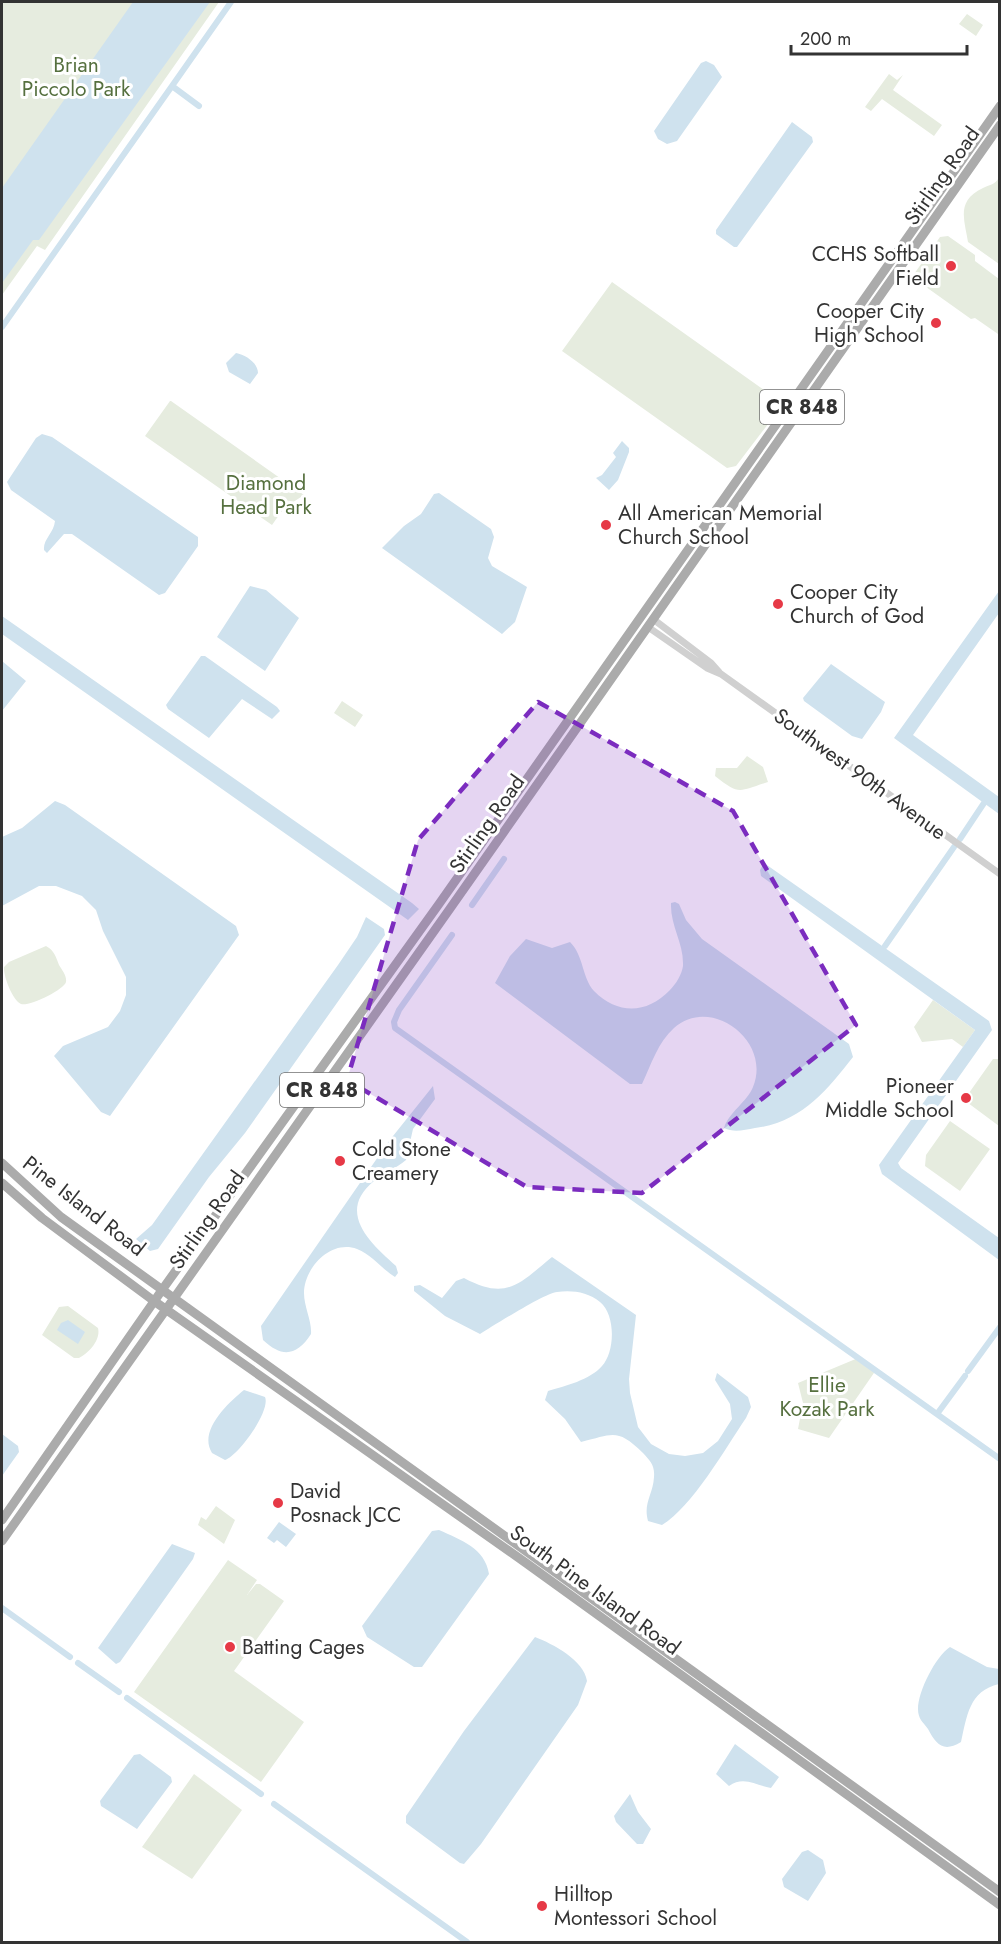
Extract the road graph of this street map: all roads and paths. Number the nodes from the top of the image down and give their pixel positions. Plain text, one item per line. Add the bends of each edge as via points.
1 (999, 106) edge
2 (999, 125) edge
3 (976, 138) junction
4 (986, 145) junction
5 (887, 265) junction
6 (897, 272) junction
7 (650, 623) junction
8 (493, 826) junction
9 (504, 830) junction
10 (999, 874) edge
11 (291, 1110) junction
12 (303, 1117) junction
13 (2, 1163) edge
14 (2, 1183) edge
15 (162, 1290) junction
16 (173, 1298) junction
17 (154, 1301) junction
18 (166, 1309) junction
19 (51, 1449) junction
20 (61, 1456) junction
21 (2, 1520) edge
22 (2, 1541) edge
23 (999, 1892) edge
24 (999, 1905) edge

1 - 3 main road, Stirling Road / CR 848
2 - 4 main road, Stirling Road / CR 848
3 - 4 main road
3 - 5 main road, Stirling Road / CR 848
4 - 6 main road, Stirling Road / CR 848
5 - 6 main road
5 - 8 main road, Stirling Road / CR 848
6 - 7 main road, Stirling Road / CR 848
7 - 9 main road, Stirling Road / CR 848
7 - 10 street, Southwest 90th Avenue via 707,668 721,674
8 - 9 main road
8 - 11 main road, Stirling Road / CR 848
9 - 12 main road, Stirling Road / CR 848
11 - 12 main road
11 - 15 main road, Stirling Road / CR 848
12 - 16 main road, Stirling Road / CR 848
13 - 15 main road, Pine Island Road via 61,1217
14 - 17 main road, Pine Island Road via 42,1218
15 - 16 main road, Pine Island Road
15 - 17 main road, Stirling Road / CR 848
16 - 18 main road, Stirling Road / CR 848
16 - 23 main road, South Pine Island Road
17 - 18 main road, Pine Island Road
17 - 19 main road, Stirling Road / CR 848
18 - 20 main road, Stirling Road / CR 848
18 - 24 main road, South Pine Island Road via 536,1570
19 - 20 main road
19 - 21 main road, Stirling Road / CR 848
20 - 22 main road, Stirling Road / CR 848

